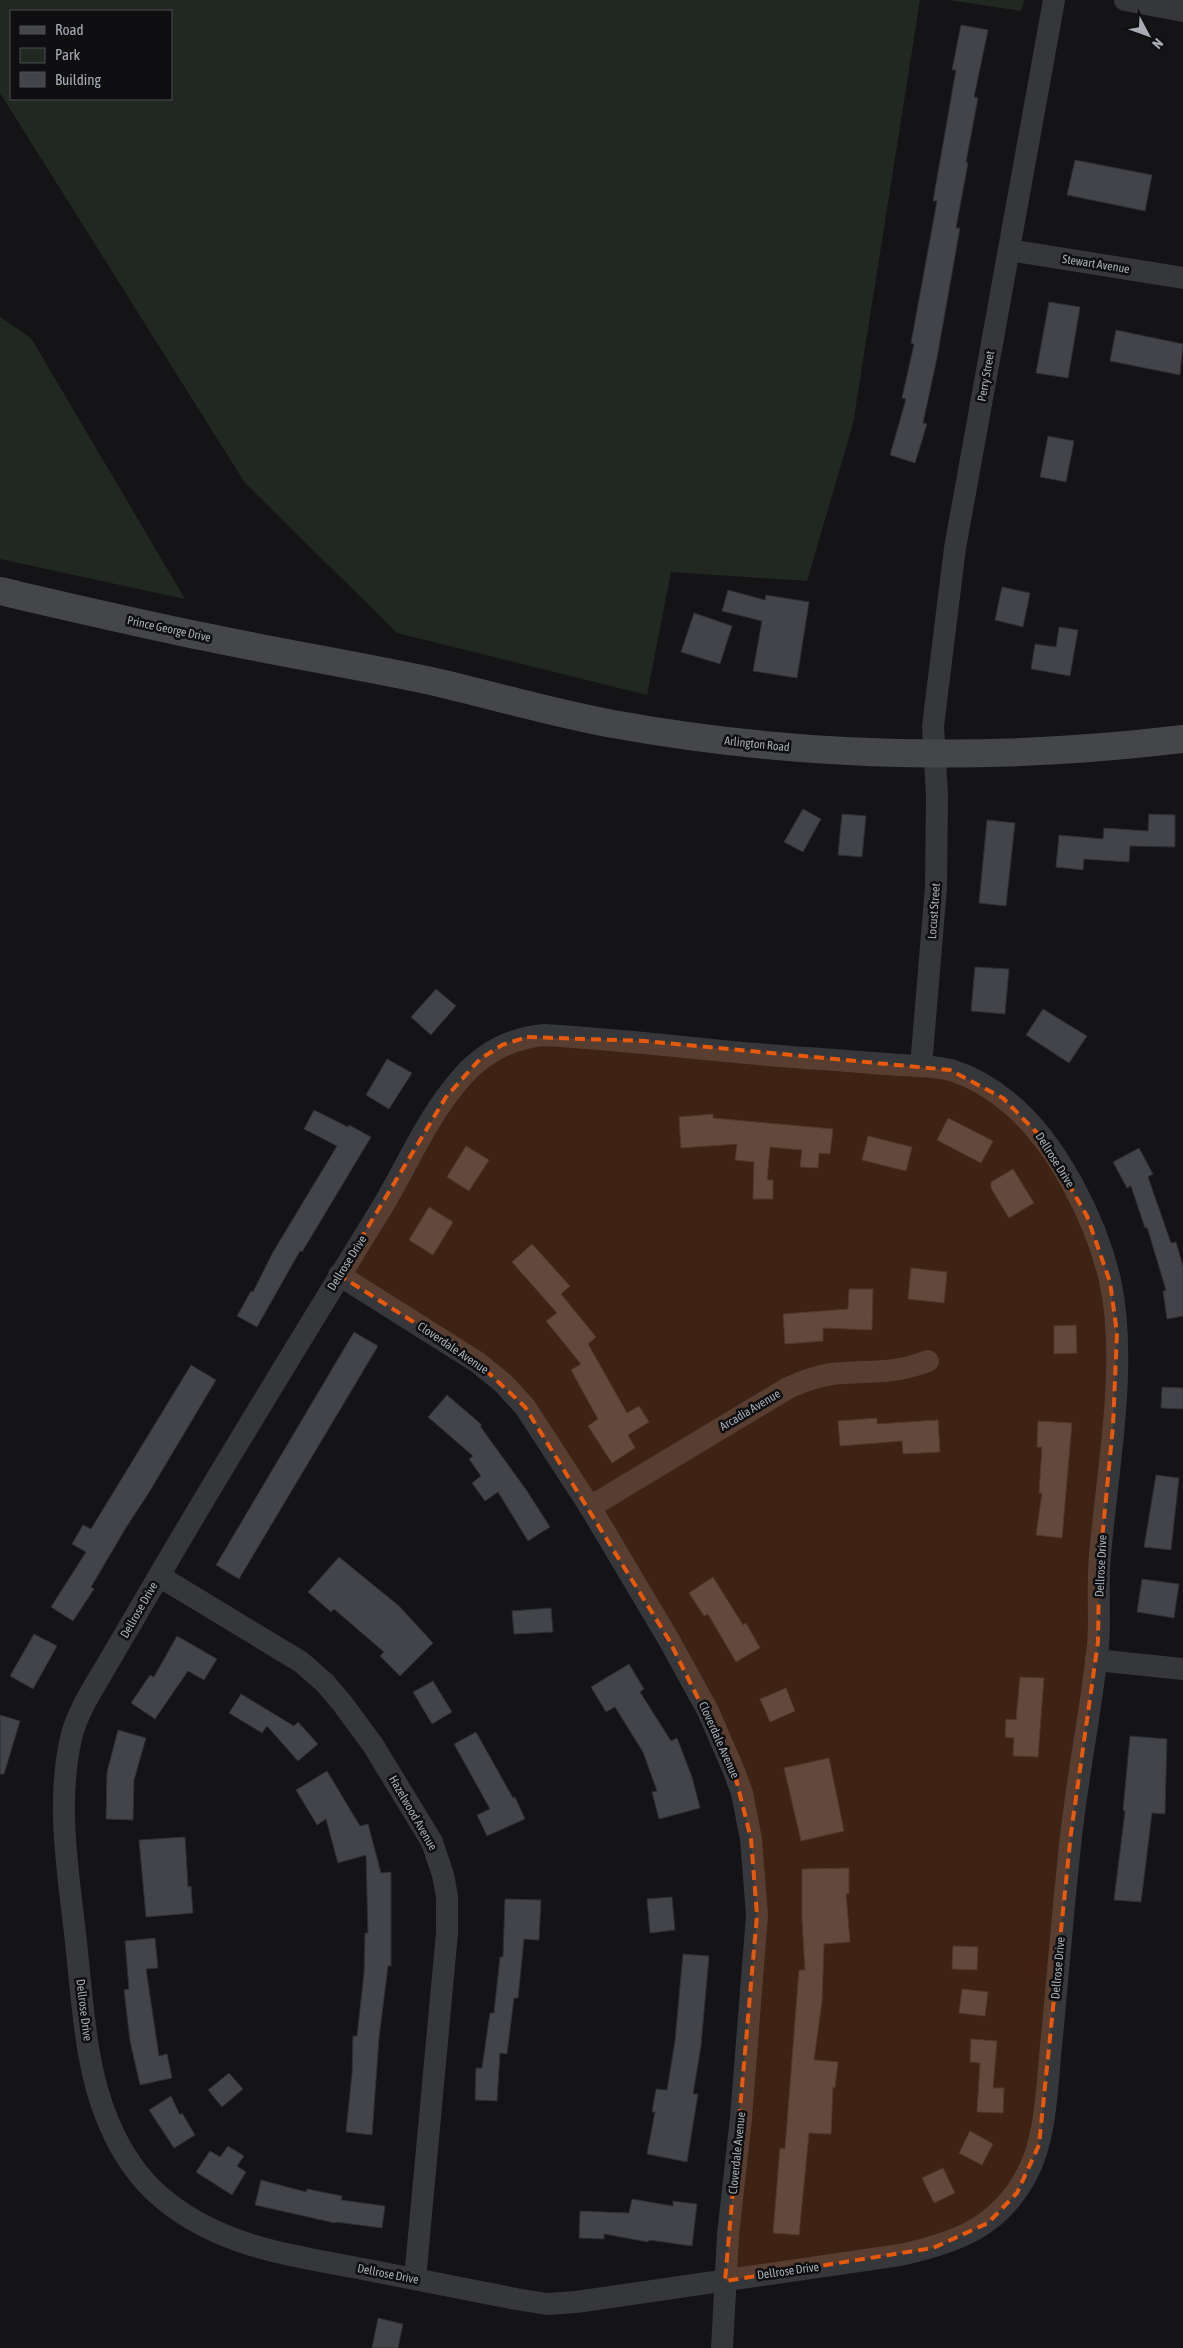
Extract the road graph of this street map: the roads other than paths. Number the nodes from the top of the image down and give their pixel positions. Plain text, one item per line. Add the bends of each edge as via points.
1 (1054, 0) edge
2 (1124, 0) edge
3 (1183, 10) edge
4 (1008, 250) junction
5 (1183, 278) edge
6 (0, 591) edge
7 (338, 663) joint
8 (1183, 739) edge
9 (933, 754) junction
10 (921, 1066) junction
11 (339, 1275) junction
12 (928, 1361) dead end
13 (590, 1507) junction
14 (159, 1576) junction
15 (1096, 1660) junction
16 (1183, 1668) edge
17 (415, 2279) junction
18 (725, 2281) junction
19 (722, 2348) edge

1 - 4 street, Perry Street
2 - 3 street
4 - 5 street, Stewart Avenue
4 - 9 street, Perry Street via 955,548 933,726
6 - 7 main road, Prince George Drive via 206,638
7 - 9 main road, Arlington Road via 609,724 691,737 773,746
8 - 9 main road, Arlington Road via 1043,752
9 - 10 street, Locust Street via 937,795 936,887
10 - 11 street, Dellrose Drive via 544,1035 502,1045 480,1059 446,1097
10 - 15 street, Dellrose Drive via 950,1070 978,1082 1026,1117 1069,1180 1087,1216 1110,1282 1117,1333 1113,1426 1099,1571
11 - 13 street, Cloverdale Avenue via 478,1362 503,1383 533,1418
11 - 14 street, Dellrose Drive
12 - 13 street, Arcadia Avenue via 893,1372 831,1374 788,1388
13 - 18 street, Cloverdale Avenue via 708,1711 742,1793 752,1839 757,1915
14 - 17 street, Hazelwood Avenue via 274,1644 325,1683 373,1745 432,1842 444,1882 447,1933
14 - 17 street, Dellrose Drive via 86,1700 72,1732 63,1782 63,1817 84,2013 93,2074 108,2122 124,2154 141,2177 161,2197 213,2232 263,2250
15 - 16 street
15 - 18 street, Dellrose Drive via 1071,1833 1039,2145 1017,2193 988,2223 933,2248
17 - 18 street, Dellrose Drive via 547,2304
18 - 19 street, Cloverdale Avenue

